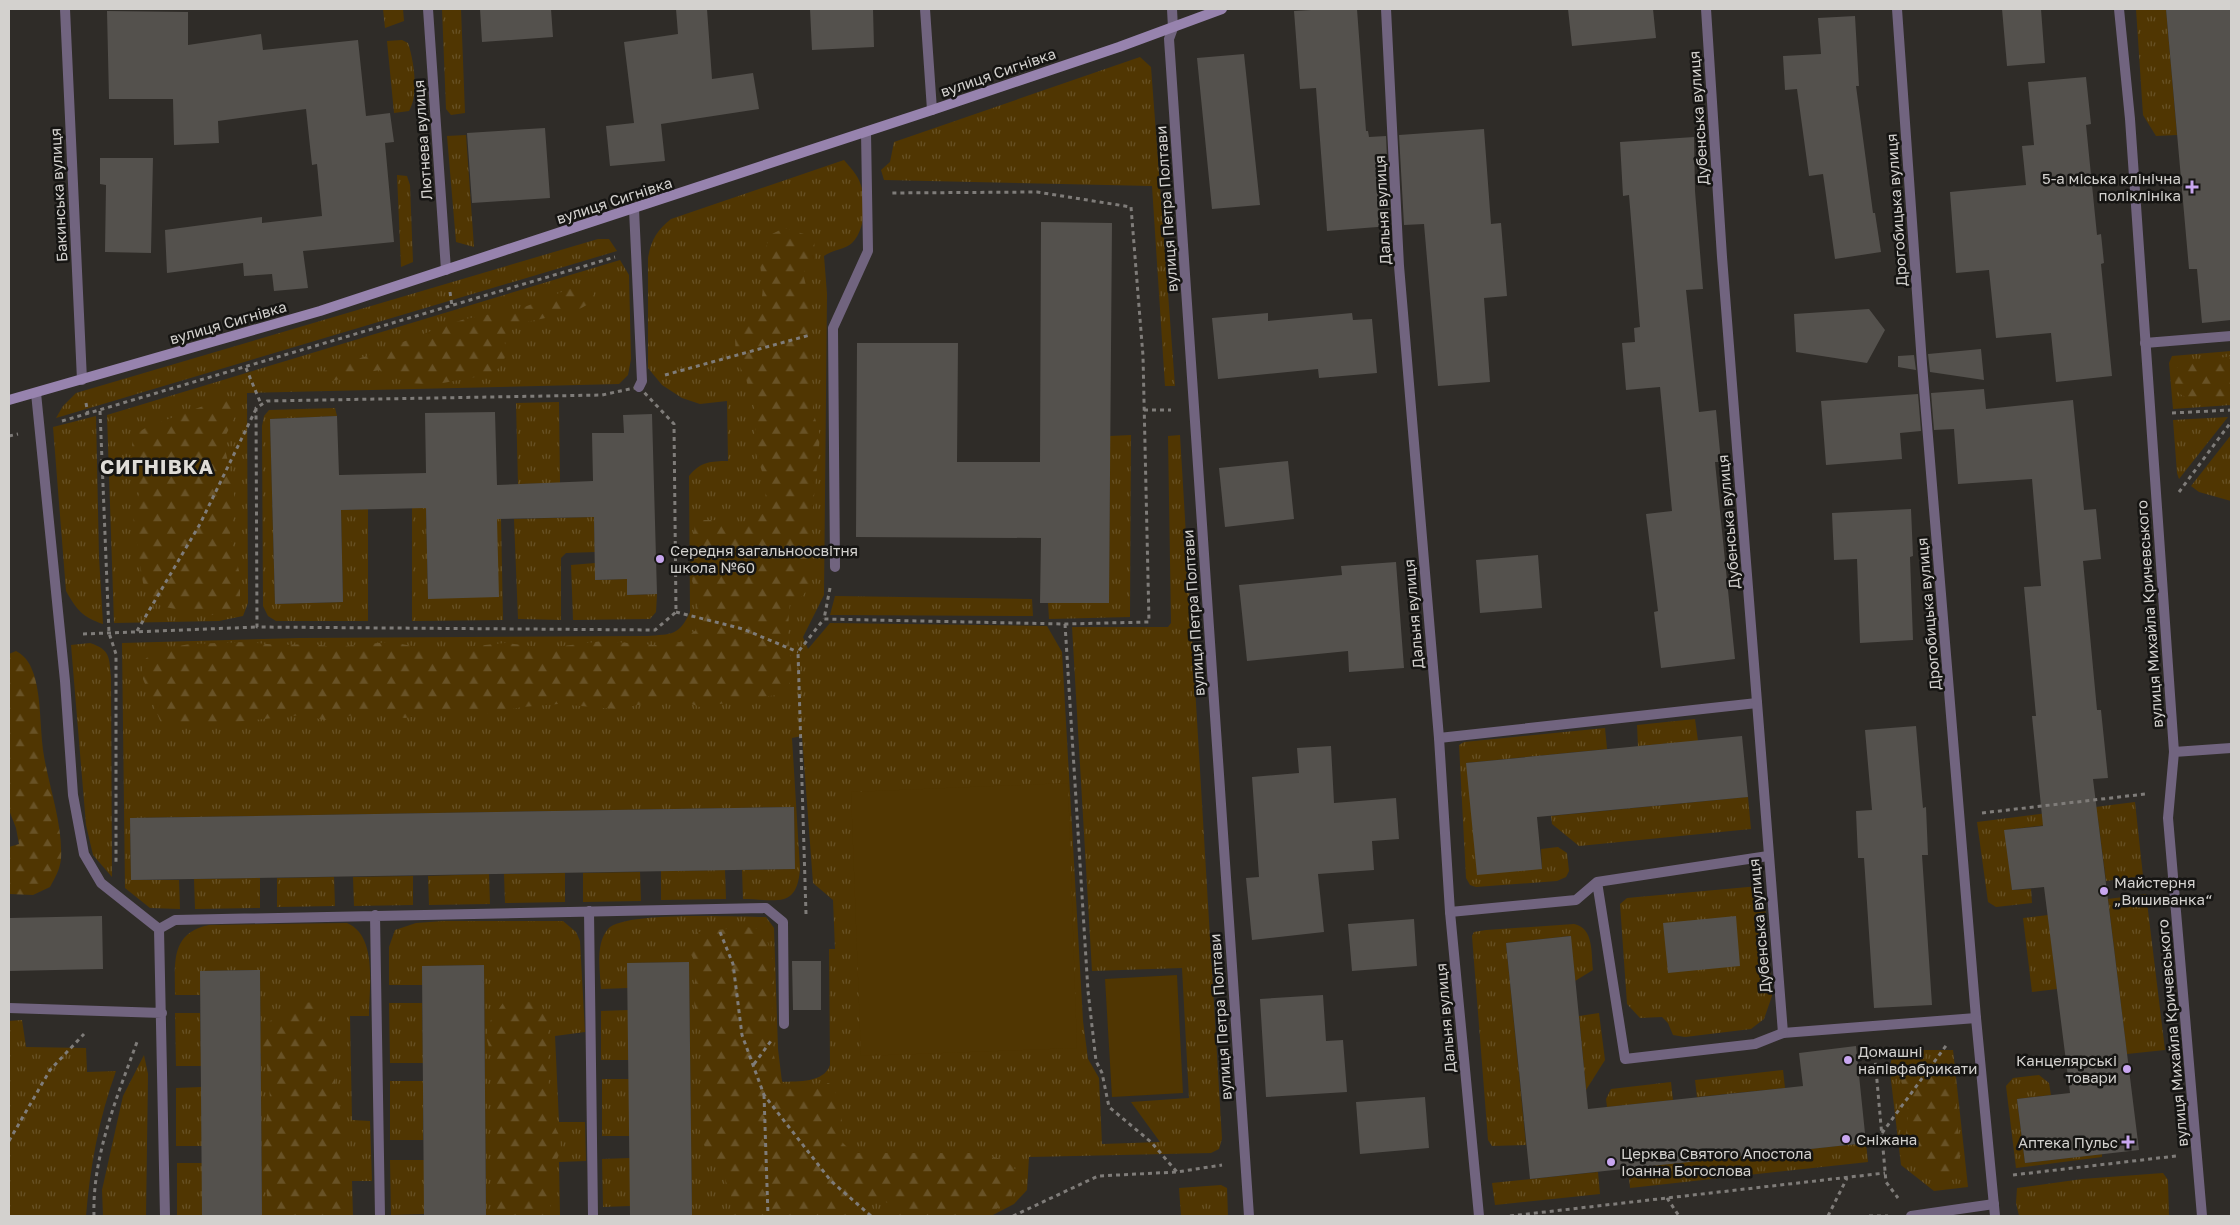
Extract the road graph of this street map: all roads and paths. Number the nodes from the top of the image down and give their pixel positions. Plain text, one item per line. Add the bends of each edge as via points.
1 (65, 9) edge
2 (428, 9) edge
3 (925, 9) edge
4 (1172, 9) edge
5 (1222, 9) edge
6 (1386, 9) edge
7 (1706, 9) edge
8 (1897, 9) edge
9 (2119, 9) edge
10 (1173, 28) junction
11 (932, 110) junction
12 (866, 132) junction
13 (867, 189) junction
14 (634, 209) junction
15 (446, 270) junction
16 (833, 328) junction
17 (2231, 336) edge
18 (2146, 343) junction
19 (246, 368) dead end
20 (82, 380) junction
21 (641, 384) junction
22 (36, 393) junction
23 (9, 400) edge
24 (261, 404) junction
25 (256, 408) junction
26 (1144, 410) junction
27 (1174, 410) dead end
28 (2231, 410) edge
29 (100, 411) dead end
30 (2150, 414) junction
31 (2231, 422) edge
32 (2158, 527) junction
33 (834, 567) joint
34 (676, 612) junction
35 (824, 619) junction
36 (1065, 624) junction
37 (257, 627) junction
38 (137, 631) junction
39 (109, 633) junction
40 (60, 635) junction
41 (798, 652) junction
42 (1757, 703) junction
43 (1439, 738) junction
44 (2231, 748) edge
45 (2174, 752) junction
46 (2145, 794) dead end
47 (1981, 813) dead end
48 (1768, 856) junction
49 (1597, 882) junction
50 (116, 896) junction
51 (708, 909) junction
52 (589, 911) junction
53 (1450, 912) junction
54 (375, 915) junction
55 (783, 922) junction
56 (159, 929) junction
57 (9, 1008) edge
58 (108, 1013) junction
59 (147, 1013) junction
60 (162, 1013) junction
61 (1971, 1018) junction
62 (784, 1024) joint
63 (1873, 1026) junction
64 (1783, 1033) junction
65 (753, 1064) junction
66 (764, 1095) junction
67 (1882, 1133) junction
68 (9, 1141) edge
69 (2176, 1156) dead end
70 (1223, 1164) dead end
71 (1178, 1172) junction
72 (1885, 1173) junction
73 (2010, 1175) dead end
74 (1847, 1178) junction
75 (1667, 1198) junction
76 (1994, 1204) junction
77 (94, 1216) edge
78 (165, 1216) edge
79 (380, 1216) edge
80 (593, 1216) edge
81 (768, 1216) edge
82 (871, 1216) edge
83 (1014, 1216) edge
84 (1249, 1216) edge
85 (1478, 1216) edge
86 (1510, 1216) edge
87 (1679, 1216) edge
88 (1828, 1216) edge
89 (1911, 1216) edge
90 (1995, 1216) edge
91 (2202, 1216) edge

1 - 20 street, Бакинська вулиця
2 - 15 street, Лютнева вулиця
3 - 11 street
4 - 10 street, вулиця Петра Полтави
5 - 10 street, вулиця Сигнівка
6 - 43 street, Дальня вулиця via 1400,266
7 - 42 street, Дубенська вулиця
8 - 61 street, Дрогобицька вулиця
9 - 18 street, вулиця Михайла Кричевського
10 - 11 street, вулиця Сигнівка
10 - 84 street, вулиця Петра Полтави via 1169,38
11 - 12 street, вулиця Сигнівка
12 - 13 street
12 - 14 street, вулиця Сигнівка
13 - 16 street via 868,251
13 - 26 path via 894,194 1037,192 1131,207
14 - 15 street, вулиця Сигнівка
14 - 21 street
15 - 20 street, вулиця Сигнівка via 320,311
16 - 21 path
16 - 33 street
17 - 18 street
18 - 30 street, вулиця Михайла Кричевського
19 - 24 path
20 - 22 street, вулиця Сигнівка
21 - 24 path via 602,395 267,401
21 - 34 path via 674,424
22 - 23 street, вулиця Сигнівка
22 - 40 street
24 - 25 path
25 - 37 path
25 - 38 path via 200,524
26 - 27 path
26 - 36 path via 1149,622
28 - 30 path
29 - 39 path
30 - 32 street, вулиця Михайла Кричевського
31 - 32 path via 2195,468
32 - 45 street, вулиця Михайла Кричевського
33 - 35 path
34 - 37 path via 654,630
34 - 41 path via 743,629
35 - 36 path
35 - 41 path
36 - 71 path via 1088,991 1096,1061 1102,1073 1109,1107 1151,1142
37 - 38 path
38 - 39 path
39 - 40 path
39 - 50 path via 116,654
40 - 50 street via 73,795 84,854 101,884
41 - 55 path via 806,914
42 - 43 street
42 - 48 street, Дубенська вулиця
43 - 53 street, Дальня вулиця
44 - 45 street
45 - 91 street, вулиця Михайла Кричевського via 2168,818
46 - 47 path
48 - 49 street
48 - 64 street, Дубенська вулиця
49 - 53 street via 1576,900
49 - 64 street via 1625,1059 1755,1044
50 - 56 street
51 - 52 street
51 - 55 street via 766,908
51 - 65 path via 732,964 742,1035
52 - 54 street
52 - 80 street
53 - 85 street, Дальня вулиця
54 - 56 street via 175,920
54 - 79 street
55 - 62 street
56 - 60 street
57 - 58 street
58 - 59 street
58 - 68 path via 50,1070
59 - 60 street
59 - 77 path via 102,1148
60 - 78 street
61 - 63 street
61 - 67 path
61 - 76 street, Дрогобицька вулиця
62 - 65 path
63 - 64 street
63 - 67 path
65 - 66 path
66 - 81 path
66 - 82 path via 831,1181
67 - 72 path
69 - 73 path
70 - 71 path
71 - 83 path via 1098,1176
72 - 74 path
72 - 89 path via 1886,1182
74 - 75 path
74 - 88 path
75 - 86 path
75 - 87 path
76 - 89 street
76 - 90 street, Дрогобицька вулиця

